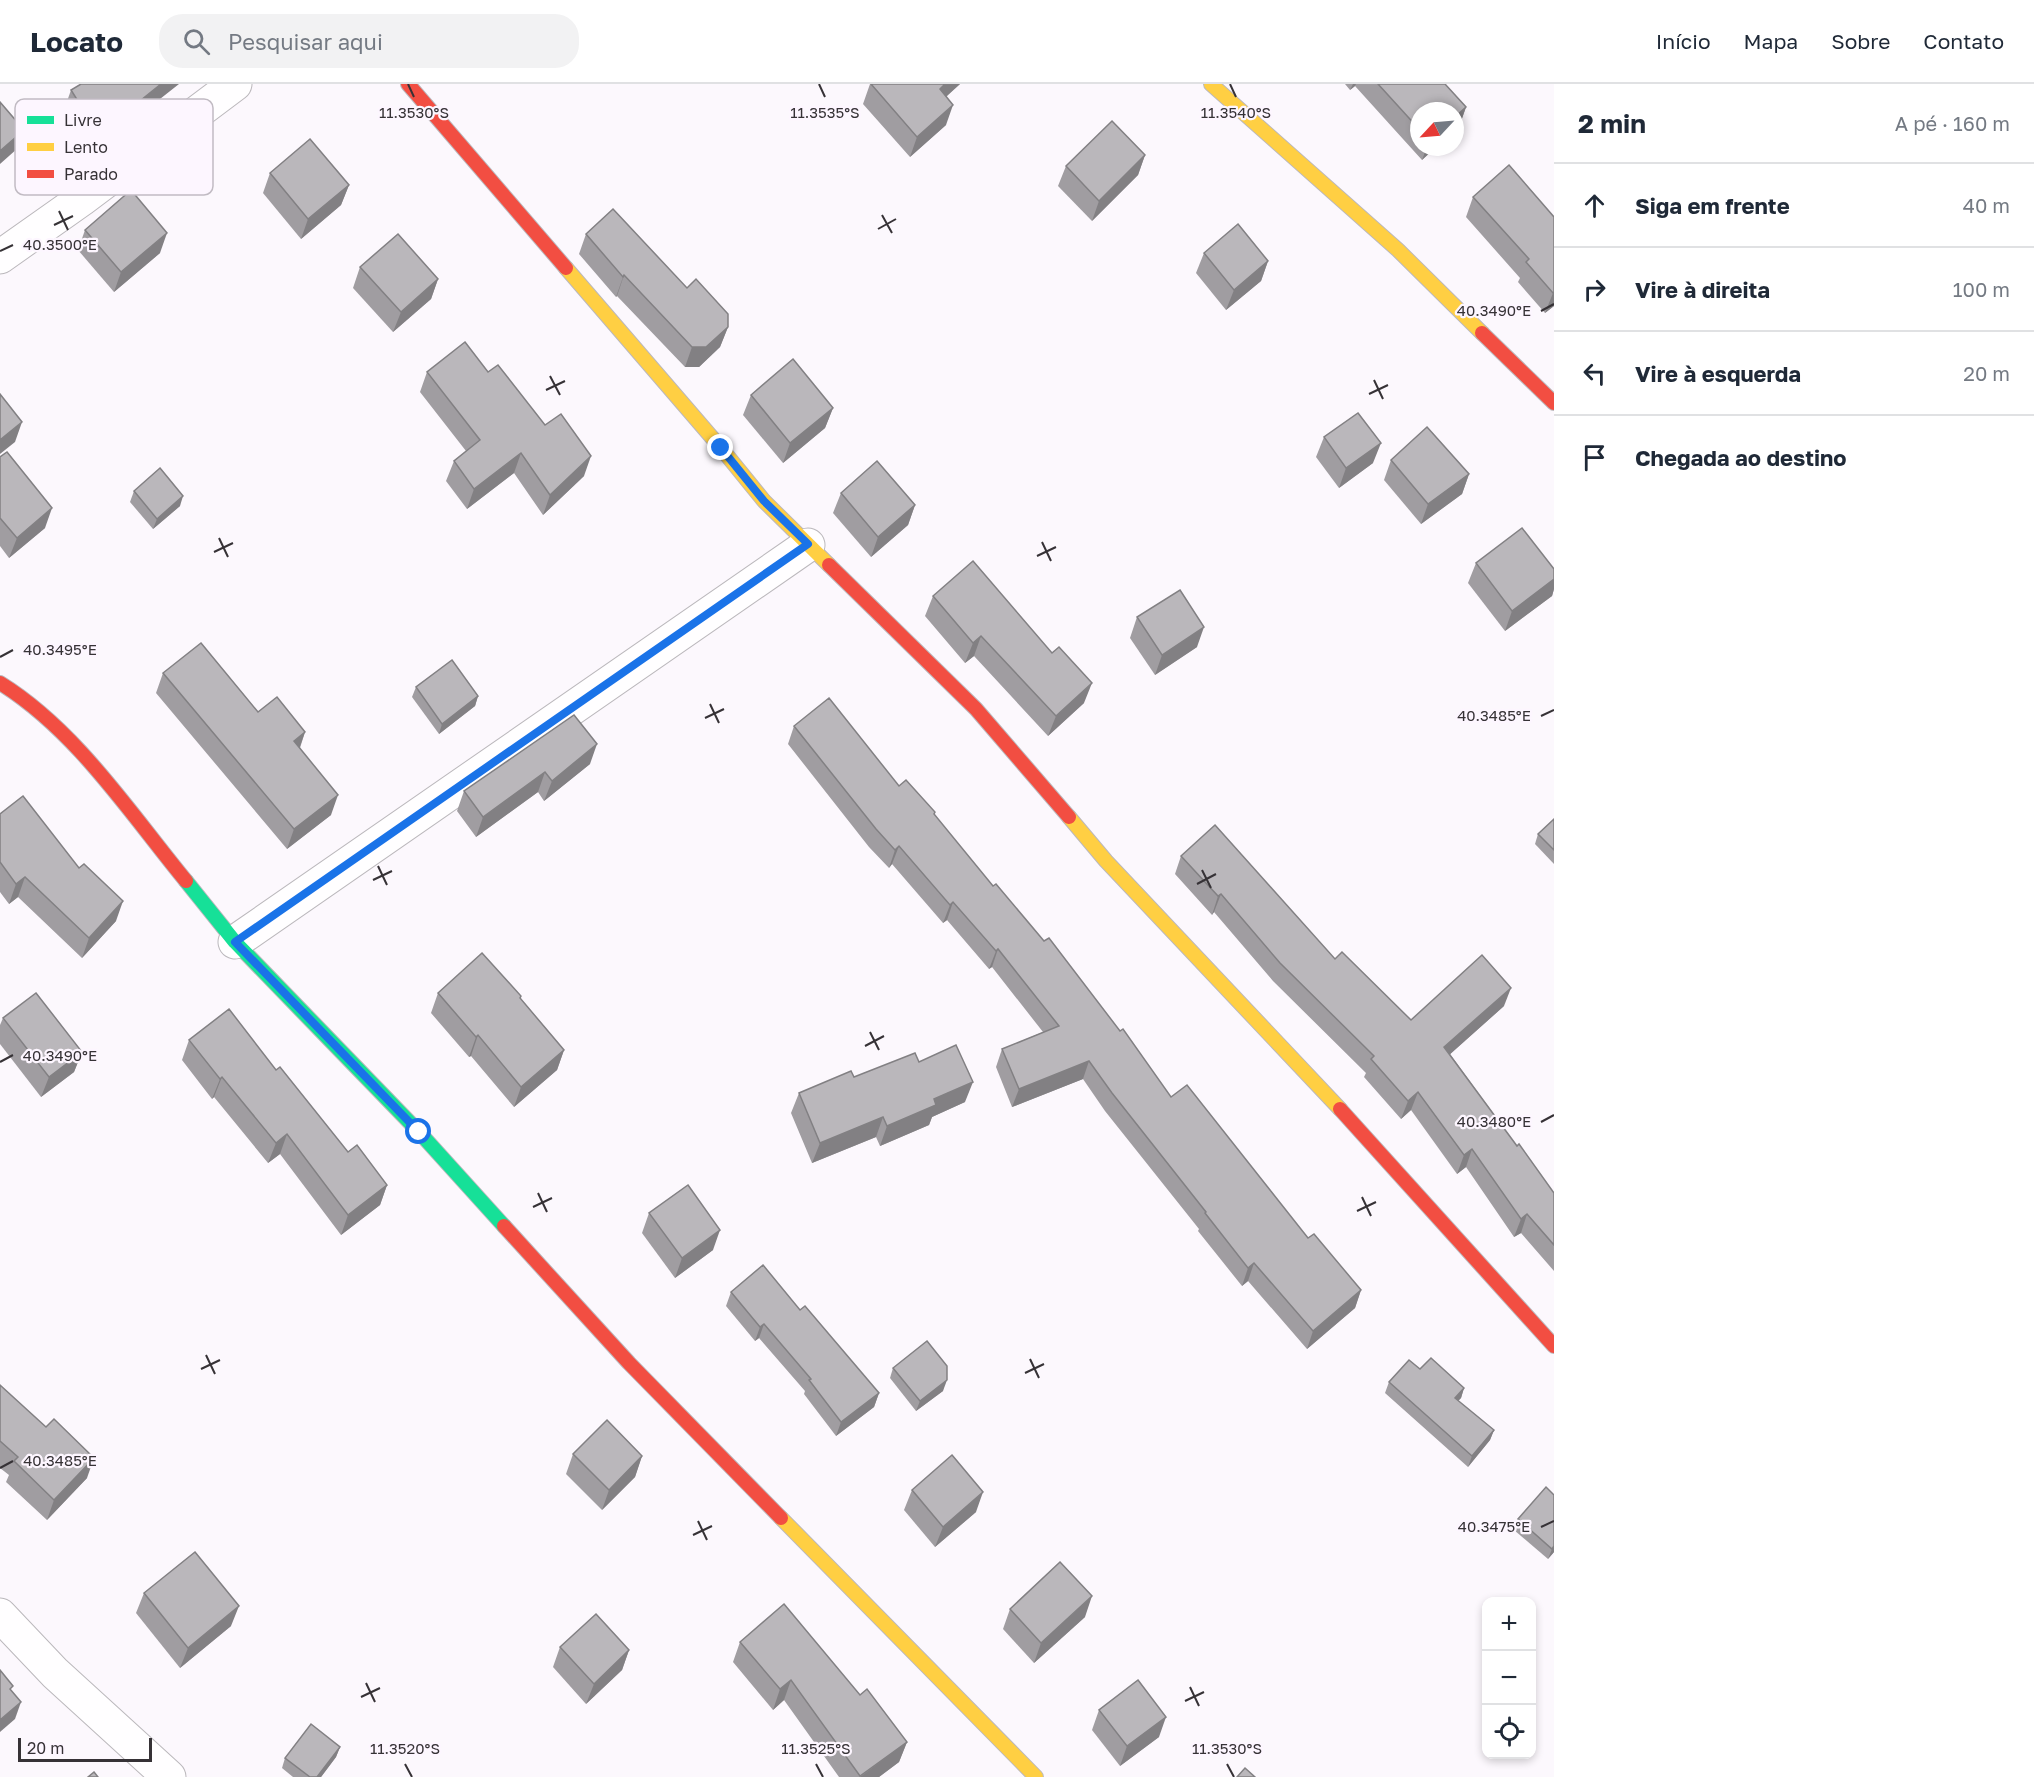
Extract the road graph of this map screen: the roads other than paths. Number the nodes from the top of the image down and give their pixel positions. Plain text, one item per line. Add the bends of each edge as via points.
1 (235, 84) edge
2 (408, 84) edge
3 (1211, 84) edge
4 (213, 101) edge
5 (87, 195) edge
6 (0, 257) edge
7 (1554, 403) edge
8 (808, 544) junction
9 (0, 683) edge
10 (235, 942) junction
11 (1554, 1346) edge
12 (0, 1615) edge
13 (169, 1777) edge
14 (1036, 1777) edge

1 - 4 street
2 - 8 street via 764,501
3 - 7 street via 1398,250
5 - 6 street
8 - 10 street
8 - 11 street via 976,709 1106,861 1316,1082
9 - 10 street via 79,749
10 - 14 street via 419,1132 629,1363
12 - 13 street via 56,1673

